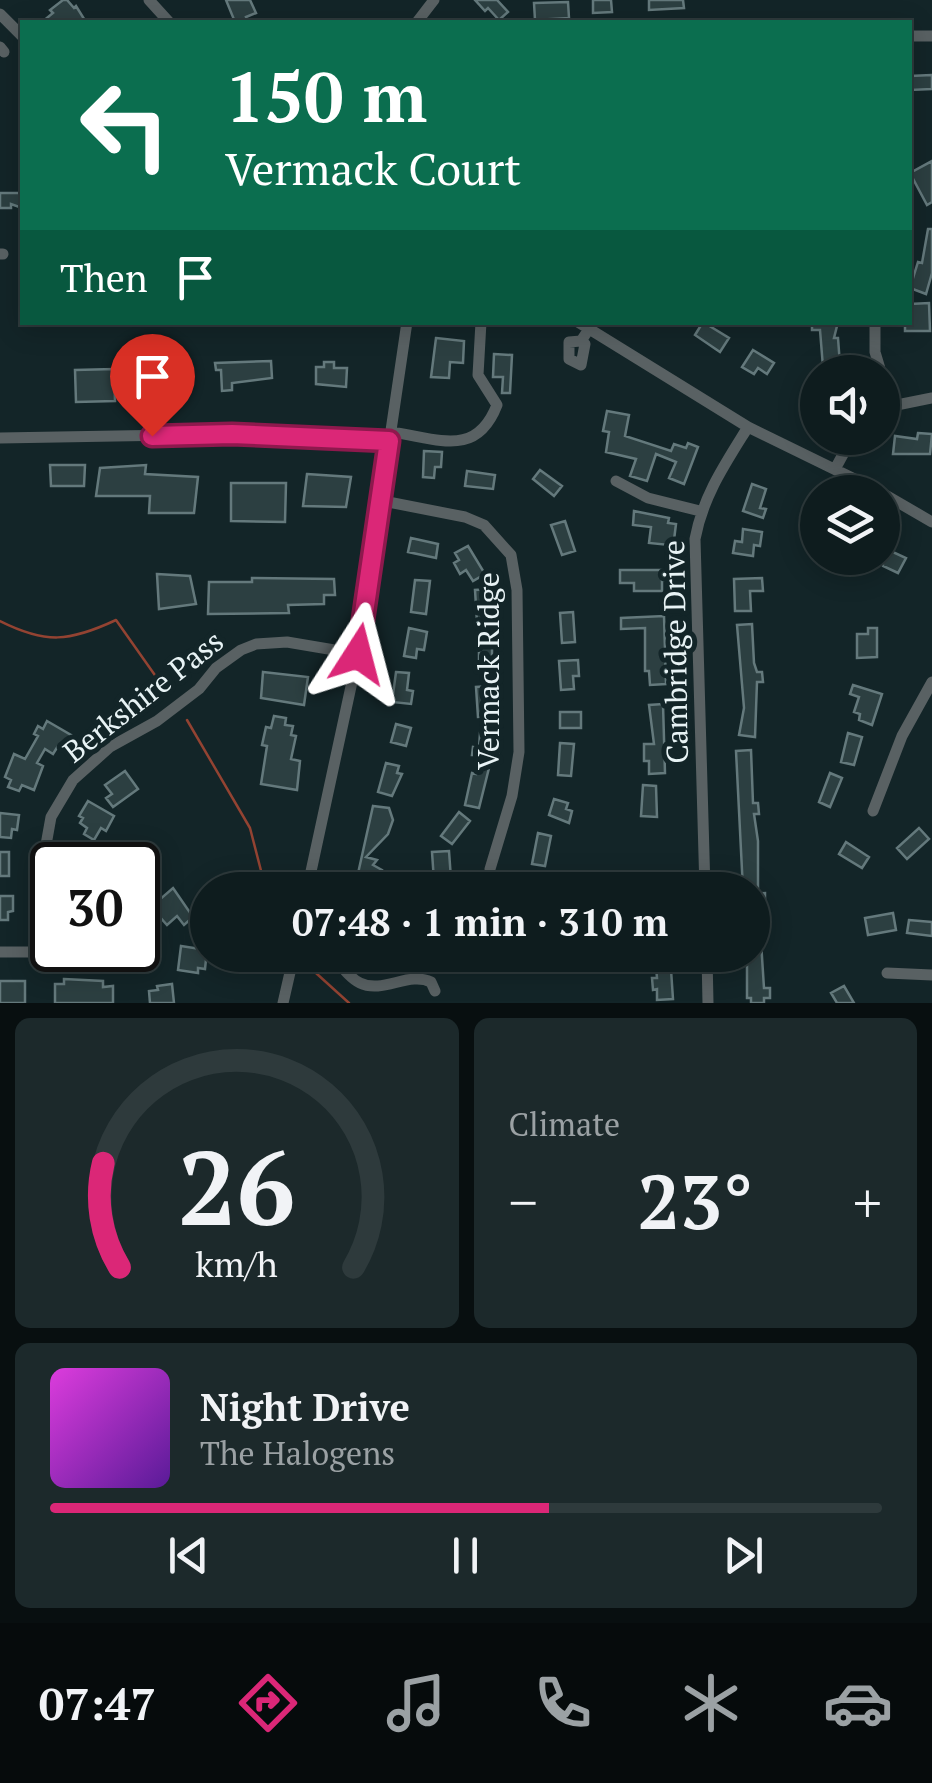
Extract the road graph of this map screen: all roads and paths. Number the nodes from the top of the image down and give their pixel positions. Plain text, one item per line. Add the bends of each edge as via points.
1 (148, 0) edge
2 (0, 14) edge
3 (166, 20) edge
4 (20, 34) edge
5 (407, 325) edge
6 (481, 325) edge
7 (874, 325) edge
8 (583, 326) edge
9 (581, 342) dead end
10 (876, 355) edge
11 (932, 398) edge
12 (900, 404) edge
13 (748, 427) junction
14 (390, 436) junction
15 (0, 438) edge
16 (843, 455) edge
17 (835, 469) junction
18 (847, 475) edge
19 (616, 481) dead end
20 (383, 500) junction
21 (900, 503) edge
22 (700, 511) junction
23 (932, 522) edge
24 (358, 654) junction
25 (932, 682) edge
26 (872, 811) dead end
27 (47, 842) edge
28 (490, 869) dead end
29 (312, 872) edge
30 (704, 872) edge
31 (30, 951) edge
32 (0, 952) edge
33 (290, 972) edge
34 (348, 972) edge
35 (707, 972) edge
36 (887, 973) dead end
37 (932, 975) edge
38 (435, 991) dead end
39 (284, 1003) edge
40 (708, 1003) edge

1 - 3 street
2 - 4 street
5 - 14 street
6 - 14 street via 478,375 497,405 482,432 462,442
7 - 10 street
8 - 9 street
8 - 13 street
11 - 12 street
13 - 17 street
13 - 22 street, Cambridge Drive
14 - 15 street
14 - 20 street
16 - 17 street
17 - 18 street
19 - 22 street via 648,498
20 - 24 street
20 - 28 street, Vermack Ridge via 484,525 512,555 519,752
21 - 23 street
22 - 30 street, Cambridge Drive via 694,580
24 - 27 street, Berkshire Pass via 286,642 241,650 199,689 110,747 73,780 51,817
24 - 29 street
25 - 26 street
31 - 32 street
33 - 39 street
34 - 38 street via 364,985 418,978
35 - 40 street
36 - 37 street

